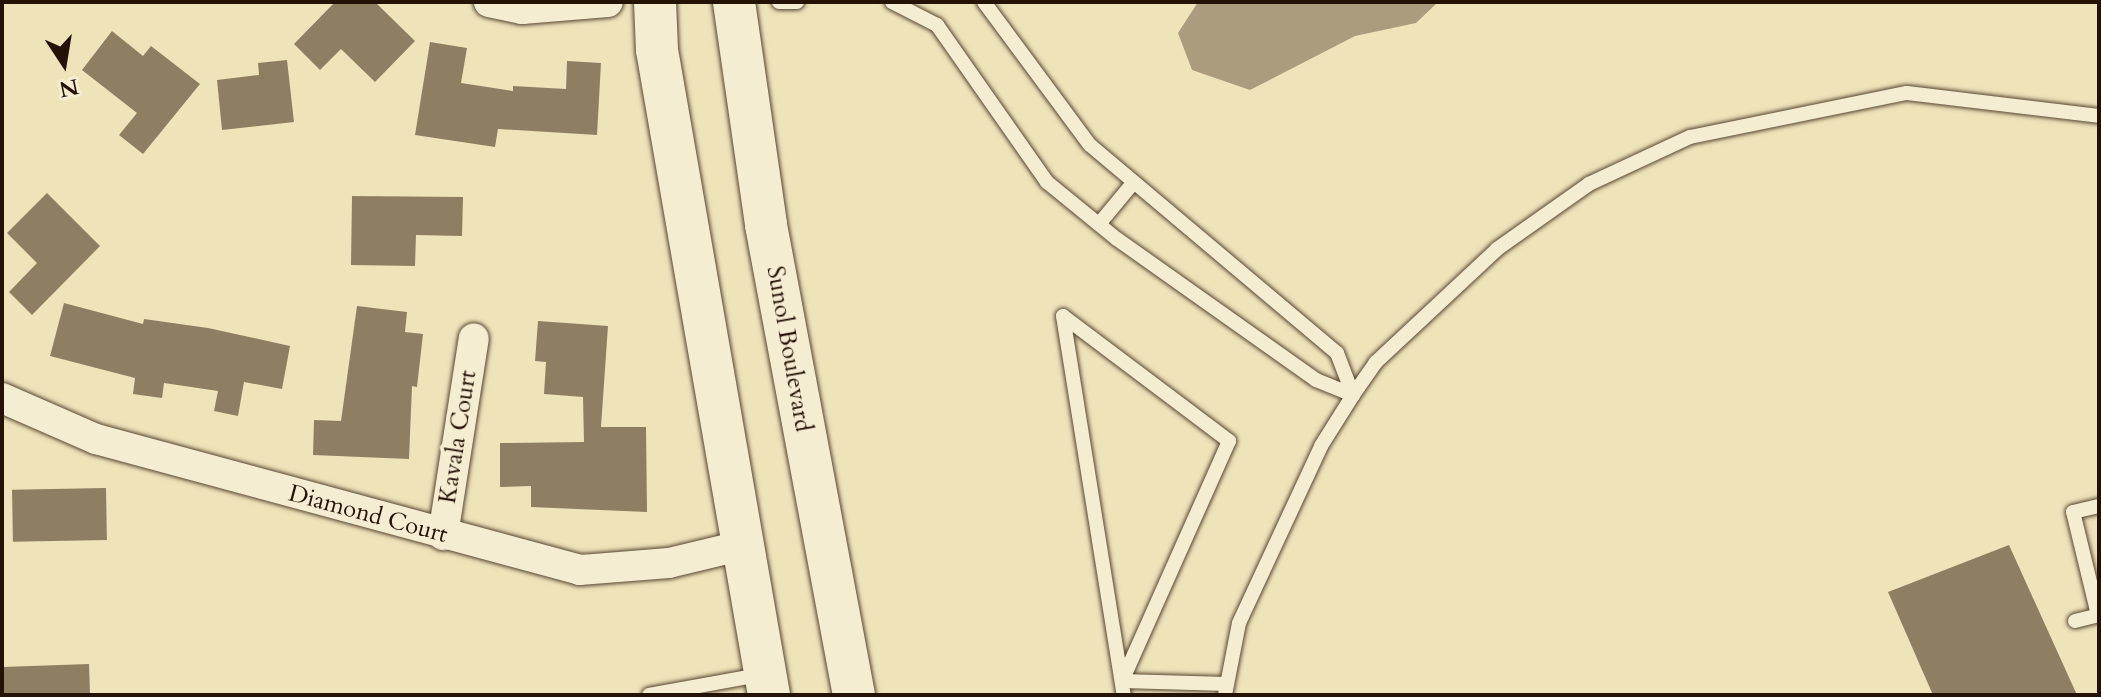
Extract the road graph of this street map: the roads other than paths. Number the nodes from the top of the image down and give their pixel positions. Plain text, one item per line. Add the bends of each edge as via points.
1 (489, 2) edge
2 (608, 2) edge
3 (655, 2) edge
4 (734, 2) edge
5 (779, 2) edge
6 (797, 2) edge
7 (892, 2) edge
8 (984, 2) edge
9 (2099, 116) edge
10 (1133, 183) junction
11 (1099, 224) junction
12 (474, 338) dead end
13 (1353, 395) junction
14 (2, 398) edge
15 (2099, 506) edge
16 (443, 535) junction
17 (744, 545) junction
18 (2099, 615) edge
19 (2075, 621) dead end
20 (766, 684) edge
21 (1123, 688) edge
22 (1226, 689) edge
23 (649, 695) edge
24 (854, 695) edge

1 - 2 street via 522,9
3 - 17 main road via 657,50
4 - 24 main road, Sunol Boulevard via 766,225
5 - 6 lane
7 - 11 lane via 937,25 1047,182
8 - 10 lane via 1066,117
9 - 13 lane via 1907,93 1690,137 1589,184 1497,249 1376,362
10 - 11 lane
10 - 13 lane via 1337,353
11 - 13 lane via 1316,380
12 - 16 street, Kavala Court
13 - 22 lane via 1321,446 1239,623
14 - 16 street, Diamond Court via 96,439
15 - 18 lane via 2073,512
16 - 17 street, Diamond Court via 580,570 669,563
17 - 20 main road
18 - 19 lane
20 - 23 lane
21 - 21 lane via 1229,441 1063,316 1096,535
21 - 22 lane

